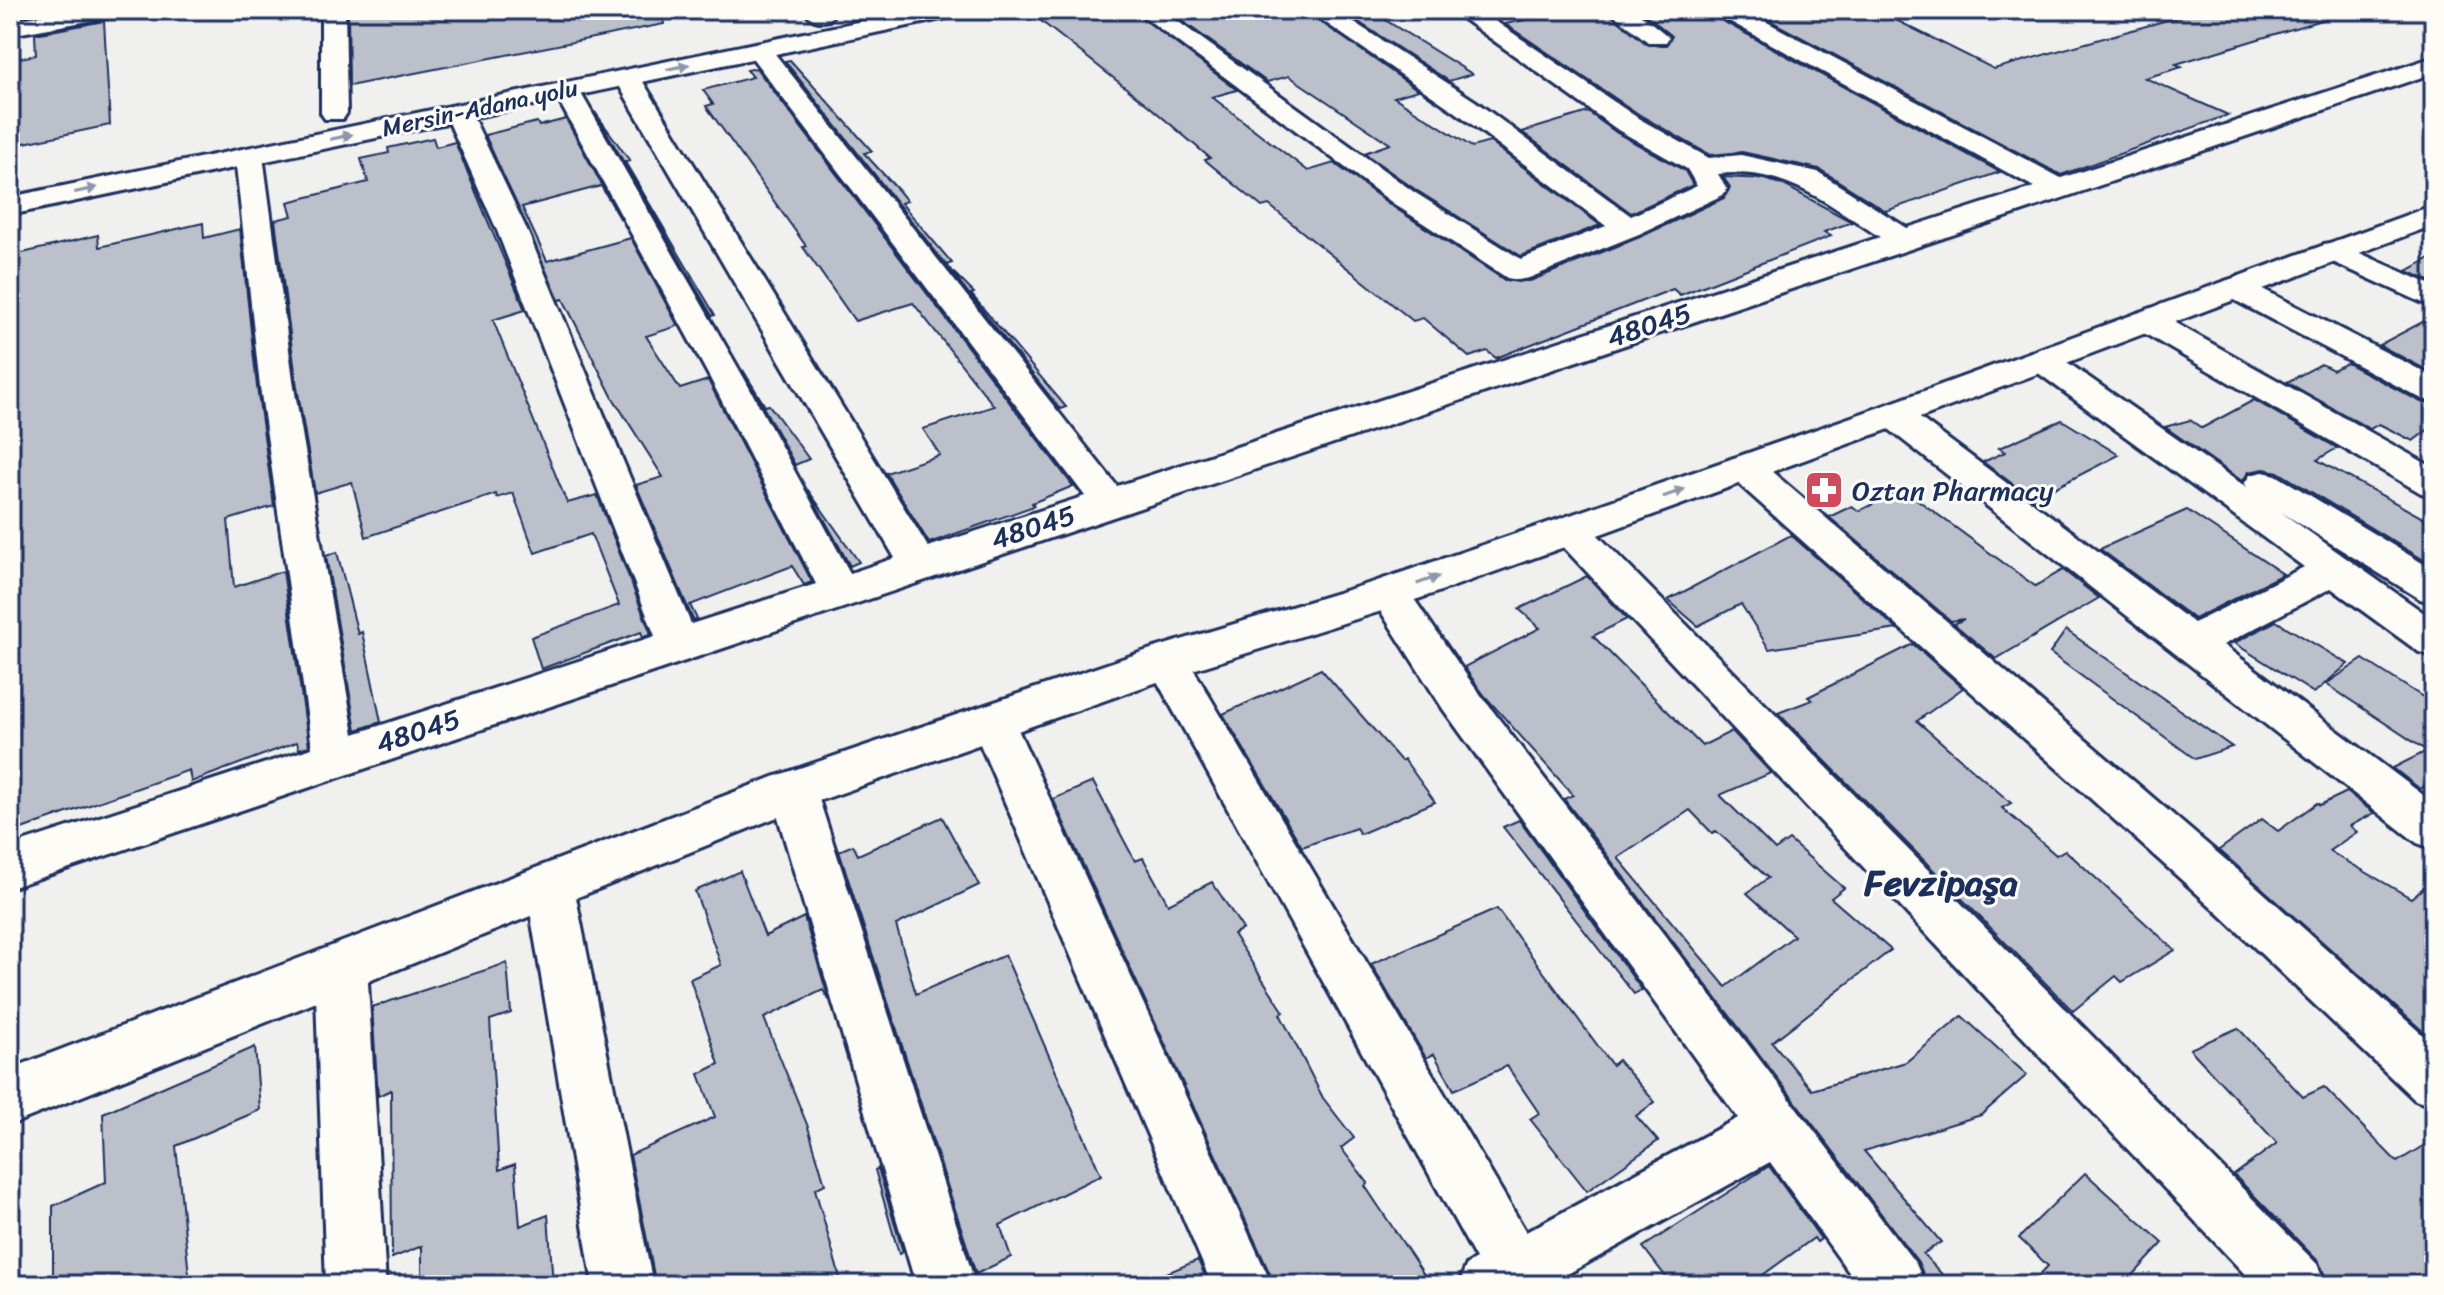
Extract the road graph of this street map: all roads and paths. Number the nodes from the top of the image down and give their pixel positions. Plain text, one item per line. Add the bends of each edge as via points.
1 (111, 10) edge
2 (333, 10) edge
3 (951, 10) edge
4 (1147, 10) edge
5 (1319, 10) edge
6 (1463, 10) edge
7 (1620, 10) edge
8 (1726, 10) edge
9 (828, 12) edge
10 (10, 28) edge
11 (1657, 37) dead end
12 (759, 50) junction
13 (2434, 65) edge
14 (627, 77) junction
15 (566, 90) junction
16 (334, 113) junction
17 (458, 113) junction
18 (249, 156) junction
19 (1698, 164) junction
20 (25, 176) dead end
21 (2057, 188) junction
22 (10, 206) edge
23 (2430, 214) edge
24 (1628, 228) junction
25 (1906, 241) junction
26 (2335, 251) junction
27 (2236, 288) junction
28 (2434, 298) edge
29 (2147, 321) junction
30 (2042, 360) junction
31 (2434, 391) edge
32 (1893, 415) junction
33 (1744, 468) junction
34 (2263, 484) dead end
35 (2434, 484) edge
36 (1109, 502) junction
37 (1570, 530) junction
38 (919, 565) junction
39 (2334, 569) junction
40 (2434, 589) edge
41 (840, 591) junction
42 (1389, 593) junction
43 (2434, 641) edge
44 (2191, 643) junction
45 (679, 645) junction
46 (1167, 661) junction
47 (993, 723) junction
48 (336, 758) junction
49 (793, 790) junction
50 (2434, 829) edge
51 (10, 867) edge
52 (550, 887) junction
53 (341, 966) junction
54 (2434, 1081) edge
55 (10, 1097) edge
56 (1778, 1127) junction
57 (1509, 1279) edge
58 (356, 1285) edge
59 (623, 1285) edge
60 (946, 1285) edge
61 (1242, 1285) edge
62 (1895, 1285) edge
63 (2296, 1285) edge

1 - 10 street
2 - 16 street
3 - 12 main road, Mersin-Adana yolu
4 - 24 street via 1404,198 1518,271
5 - 24 street via 1466,107
6 - 19 street via 1628,124
7 - 11 street
8 - 21 street
9 - 16 main road, Mersin-Adana yolu
14 -> 12 main road, Mersin-Adana yolu
12 - 36 street
13 - 21 street, 48045
14 - 15 main road, Mersin-Adana yolu
14 - 38 street
15 - 17 main road, Mersin-Adana yolu
15 - 41 street
16 - 20 main road, Mersin-Adana yolu
18 -> 17 main road, Mersin-Adana yolu
17 - 45 street via 511,228
22 -> 18 main road, Mersin-Adana yolu
18 - 48 street via 277,387
19 - 24 street via 1713,189
19 - 25 street via 1741,163 1808,178
21 - 25 street, 48045
23 - 26 main road
23 - 46 main road via 2019,346 1390,564
25 - 36 street, 48045
26 - 27 main road
26 - 28 street
27 - 29 main road
27 - 31 street
29 - 30 main road
29 - 35 street
30 - 32 main road
30 - 39 street
32 - 33 main road
32 - 44 street
37 -> 33 main road
33 - 54 street via 2230,893
34 - 40 street
36 - 38 street, 48045
42 -> 37 main road
37 - 63 street
38 - 41 street, 48045
39 - 43 street
39 - 44 street
41 - 45 street, 48045
42 - 46 main road
42 - 56 street via 1458,697
44 - 50 street
45 - 48 street, 48045
46 - 47 main road
46 - 57 street
47 - 49 main road
47 - 61 street
48 - 51 street, 48045
49 - 52 main road
49 - 60 street
52 - 53 main road
52 - 59 street
53 - 55 main road
53 - 58 street
56 - 57 street
56 - 62 street

